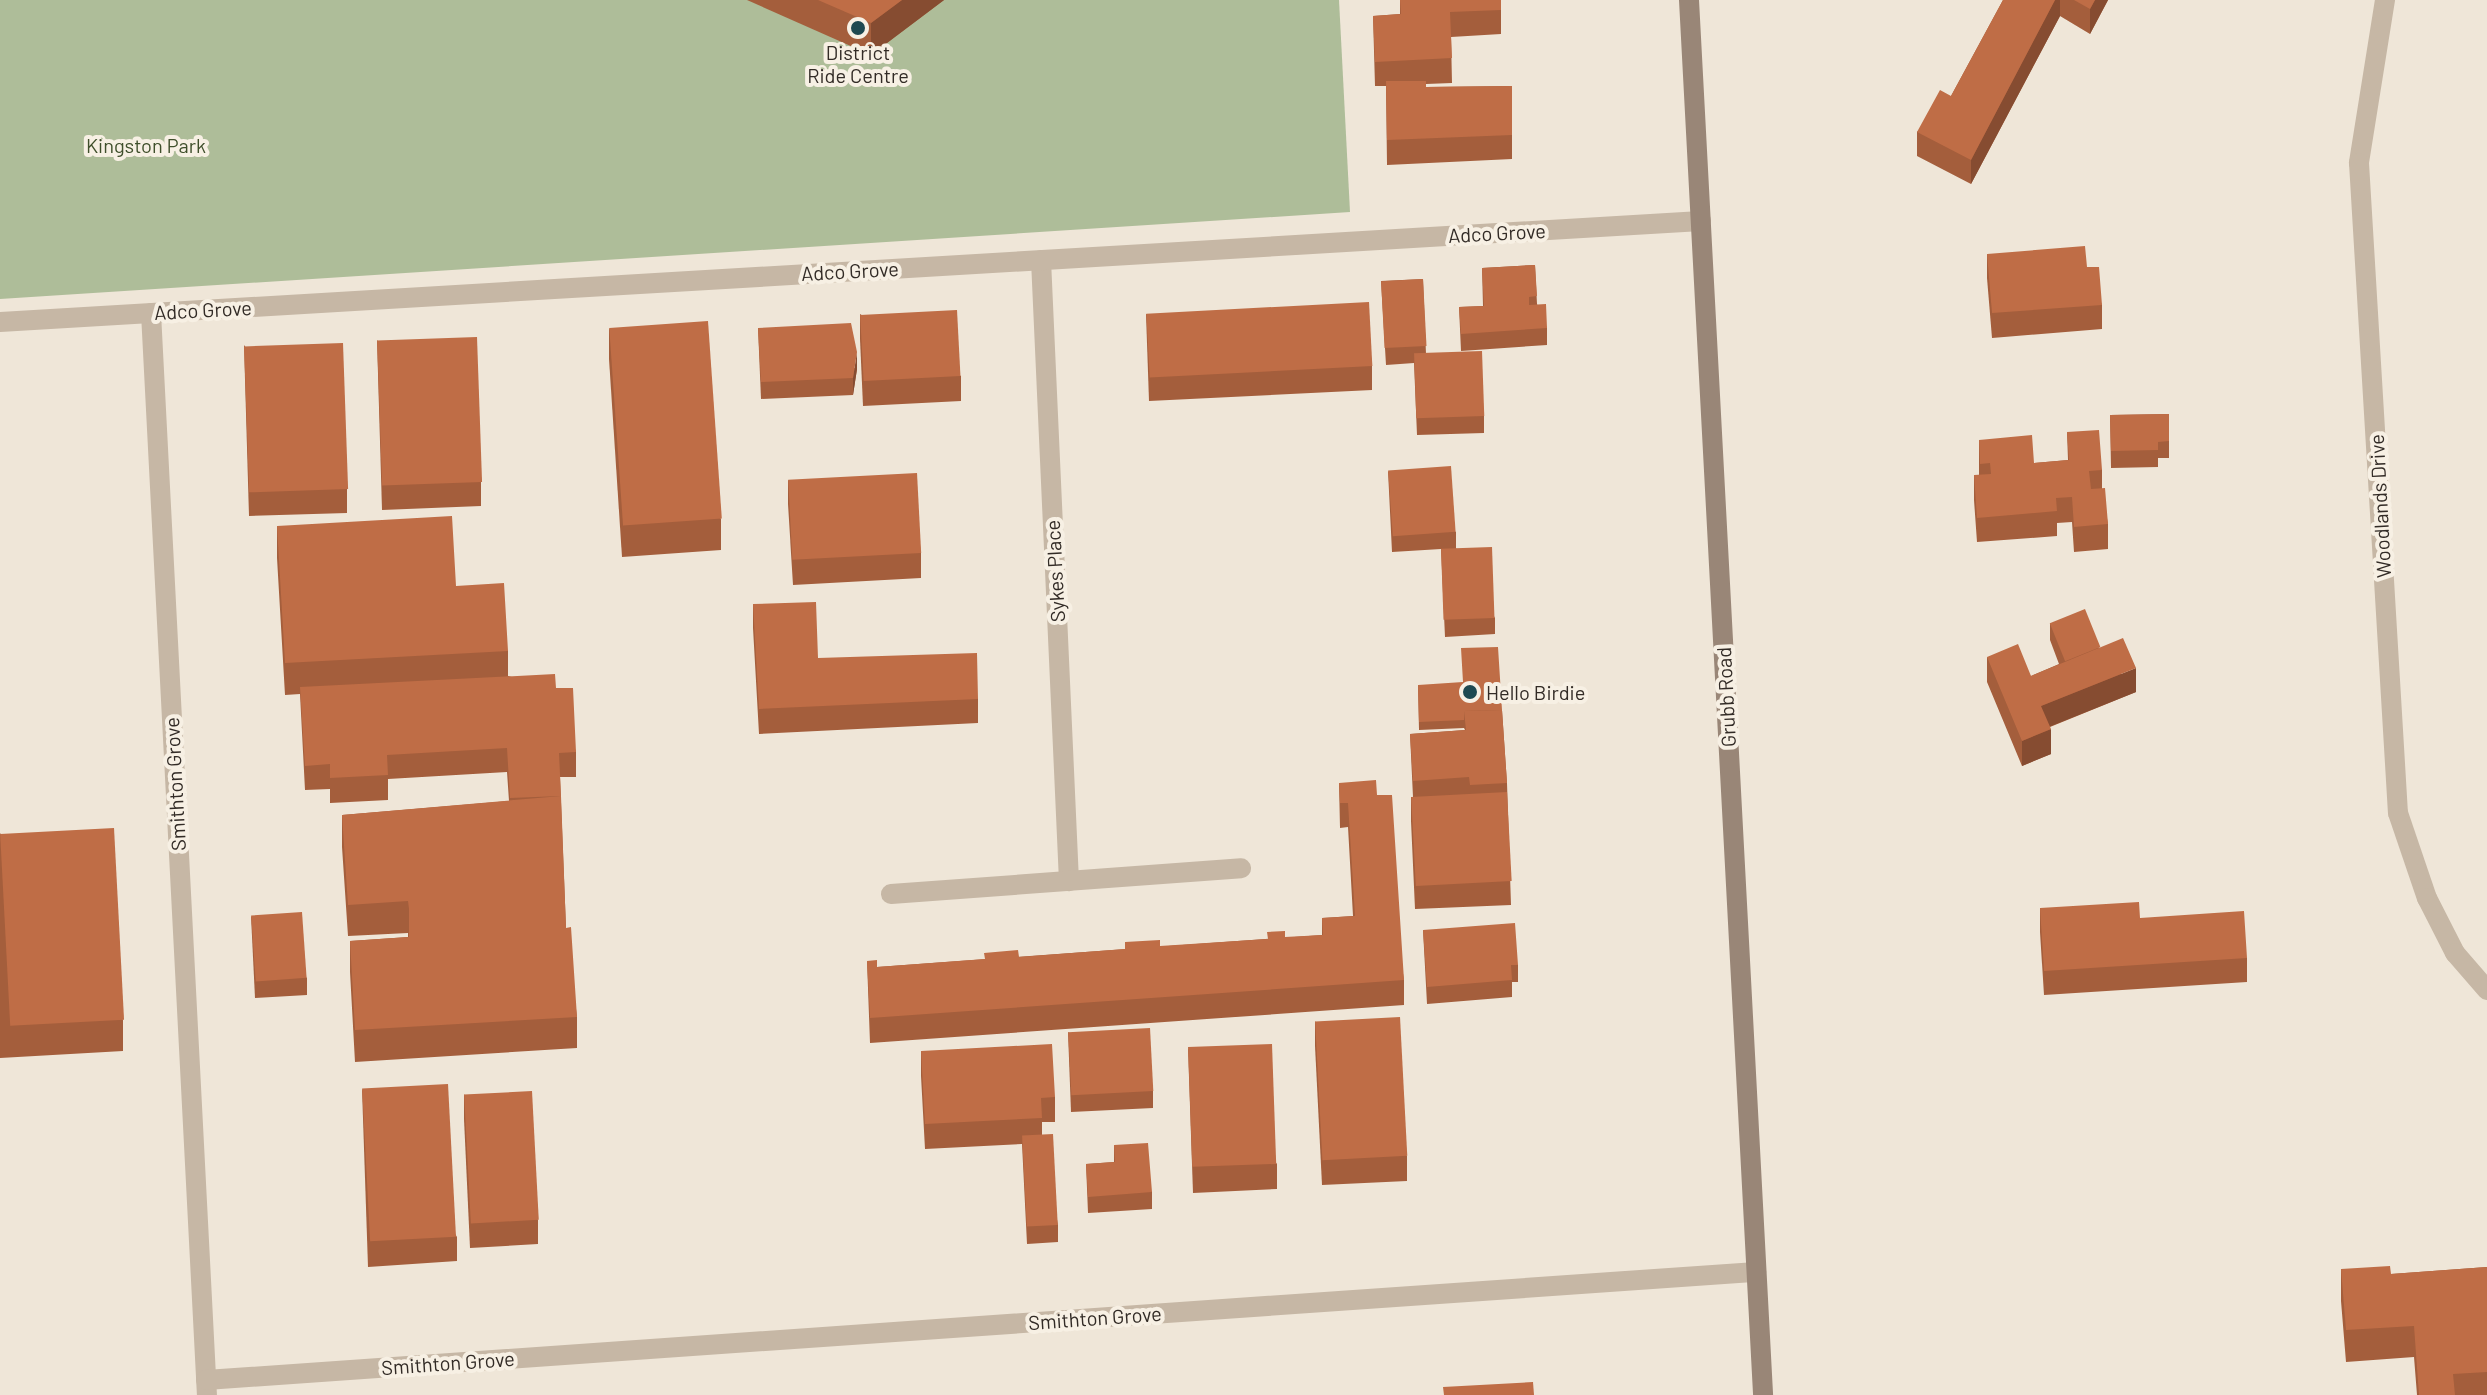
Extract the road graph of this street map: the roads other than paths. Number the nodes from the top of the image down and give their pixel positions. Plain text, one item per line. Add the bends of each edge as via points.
1 (1689, 0) edge
2 (2385, 0) edge
3 (1701, 221) junction
4 (1041, 260) junction
5 (151, 313) junction
6 (0, 322) edge
7 (1241, 868) dead end
8 (1069, 881) junction
9 (891, 894) dead end
10 (2487, 990) edge
11 (1756, 1272) junction
12 (206, 1387) edge
13 (1763, 1395) edge

1 - 3 main road, Grubb Road
2 - 10 street, Woodlands Drive via 2359,163 2398,813 2427,898 2455,953
3 - 4 street, Adco Grove
3 - 11 main road, Grubb Road
4 - 5 street, Adco Grove
4 - 8 street, Sykes Place
5 - 6 street, Adco Grove
5 - 12 street, Smithton Grove
7 - 8 street
8 - 9 street
11 - 12 street, Smithton Grove
11 - 13 main road, Grubb Road

